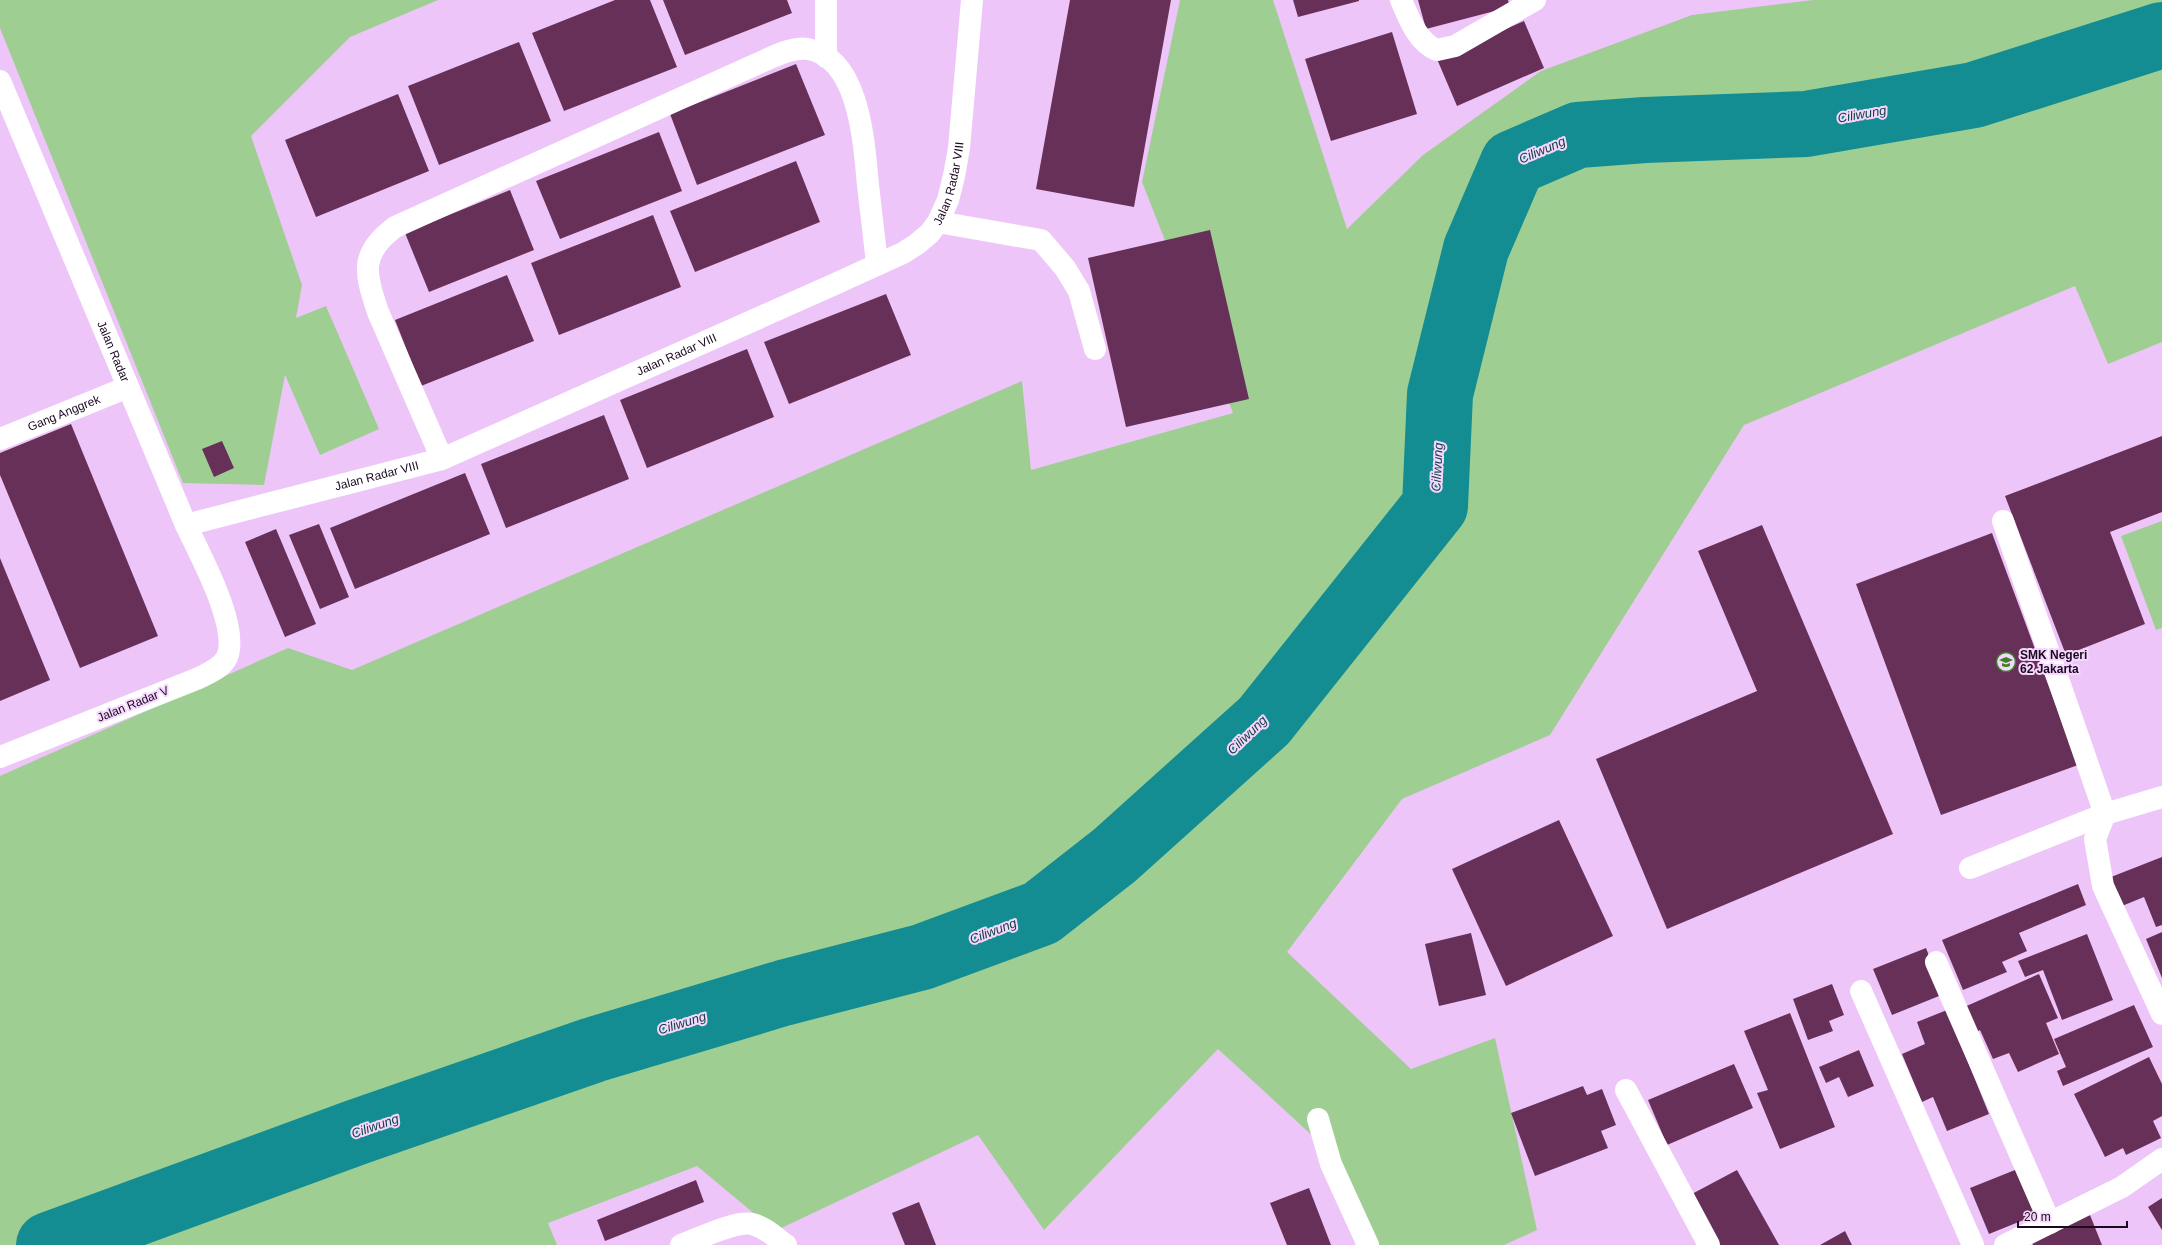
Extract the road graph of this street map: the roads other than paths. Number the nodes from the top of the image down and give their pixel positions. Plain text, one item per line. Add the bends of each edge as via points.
1 (826, 0) edge
2 (972, 0) edge
3 (1401, 0) edge
4 (1535, 0) edge
5 (826, 57) junction
6 (0, 81) edge
7 (938, 222) junction
8 (877, 263) junction
9 (1095, 349) dead end
10 (128, 387) junction
11 (0, 439) edge
12 (442, 459) junction
13 (2003, 521) dead end
14 (186, 525) junction
15 (226, 621) joint
16 (0, 757) edge
17 (2162, 797) edge
18 (2105, 814) junction
19 (1970, 868) dead end
20 (1936, 962) dead end
21 (1861, 991) dead end
22 (2162, 1014) edge
23 (1626, 1090) dead end
24 (1318, 1119) dead end
25 (2162, 1159) edge
26 (2050, 1223) junction
27 (2018, 1242) edge
28 (681, 1245) edge
29 (786, 1245) edge
30 (1368, 1245) edge
31 (1709, 1245) edge
32 (1973, 1245) edge

1 - 5 street
2 - 7 street, Jalan Radar VIII via 959,148 948,200
3 - 4 street via 1418,34 1424,42 1437,50 1455,46
5 - 8 street via 834,64 851,90 860,116
5 - 12 street via 807,49 797,49 770,58 395,227 375,244 367,269 370,288
6 - 10 street, Jalan Radar
7 - 8 street, Jalan Radar VIII via 917,244
7 - 9 street via 1042,240 1065,268 1079,291
8 - 12 street, Jalan Radar VIII
10 - 11 street, Gang Anggrek
10 - 14 street, Jalan Radar
12 - 14 street, Jalan Radar VIII
13 - 18 street
14 - 15 street, Jalan Radar via 218,595
15 - 16 street, Jalan Radar V via 229,647 221,665 198,678
17 - 18 street
18 - 19 street
18 - 22 street via 2095,839 2103,886
20 - 26 street
21 - 32 street
23 - 31 street
24 - 30 street via 1331,1164
25 - 26 street via 2122,1187
26 - 27 street
28 - 29 street via 739,1224 751,1224 766,1230

